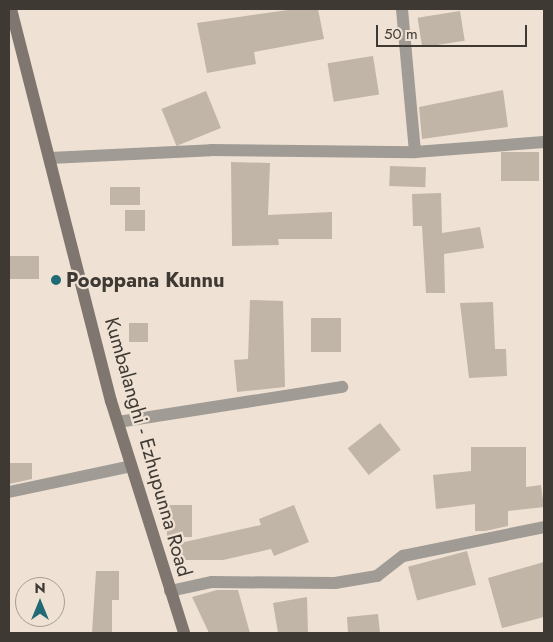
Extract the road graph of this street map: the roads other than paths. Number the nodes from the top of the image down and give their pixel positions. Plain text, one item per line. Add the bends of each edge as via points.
1 (11, 9) edge
2 (402, 9) edge
3 (544, 142) edge
4 (415, 152) junction
5 (50, 158) junction
6 (342, 387) dead end
7 (118, 422) junction
8 (131, 466) junction
9 (9, 492) edge
10 (544, 527) edge
11 (170, 591) junction
12 (184, 633) edge

1 - 5 main road, Kumbalanghi - Ezhupunna Road
2 - 4 street
3 - 4 street
4 - 5 street via 212,150
5 - 7 main road, Kumbalanghi - Ezhupunna Road
6 - 7 street
7 - 8 main road, Kumbalanghi - Ezhupunna Road
8 - 9 street
8 - 11 main road, Kumbalanghi - Ezhupunna Road
10 - 11 street via 403,556 377,576 335,582 212,582
11 - 12 main road, Kumbalanghi - Ezhupunna Road

